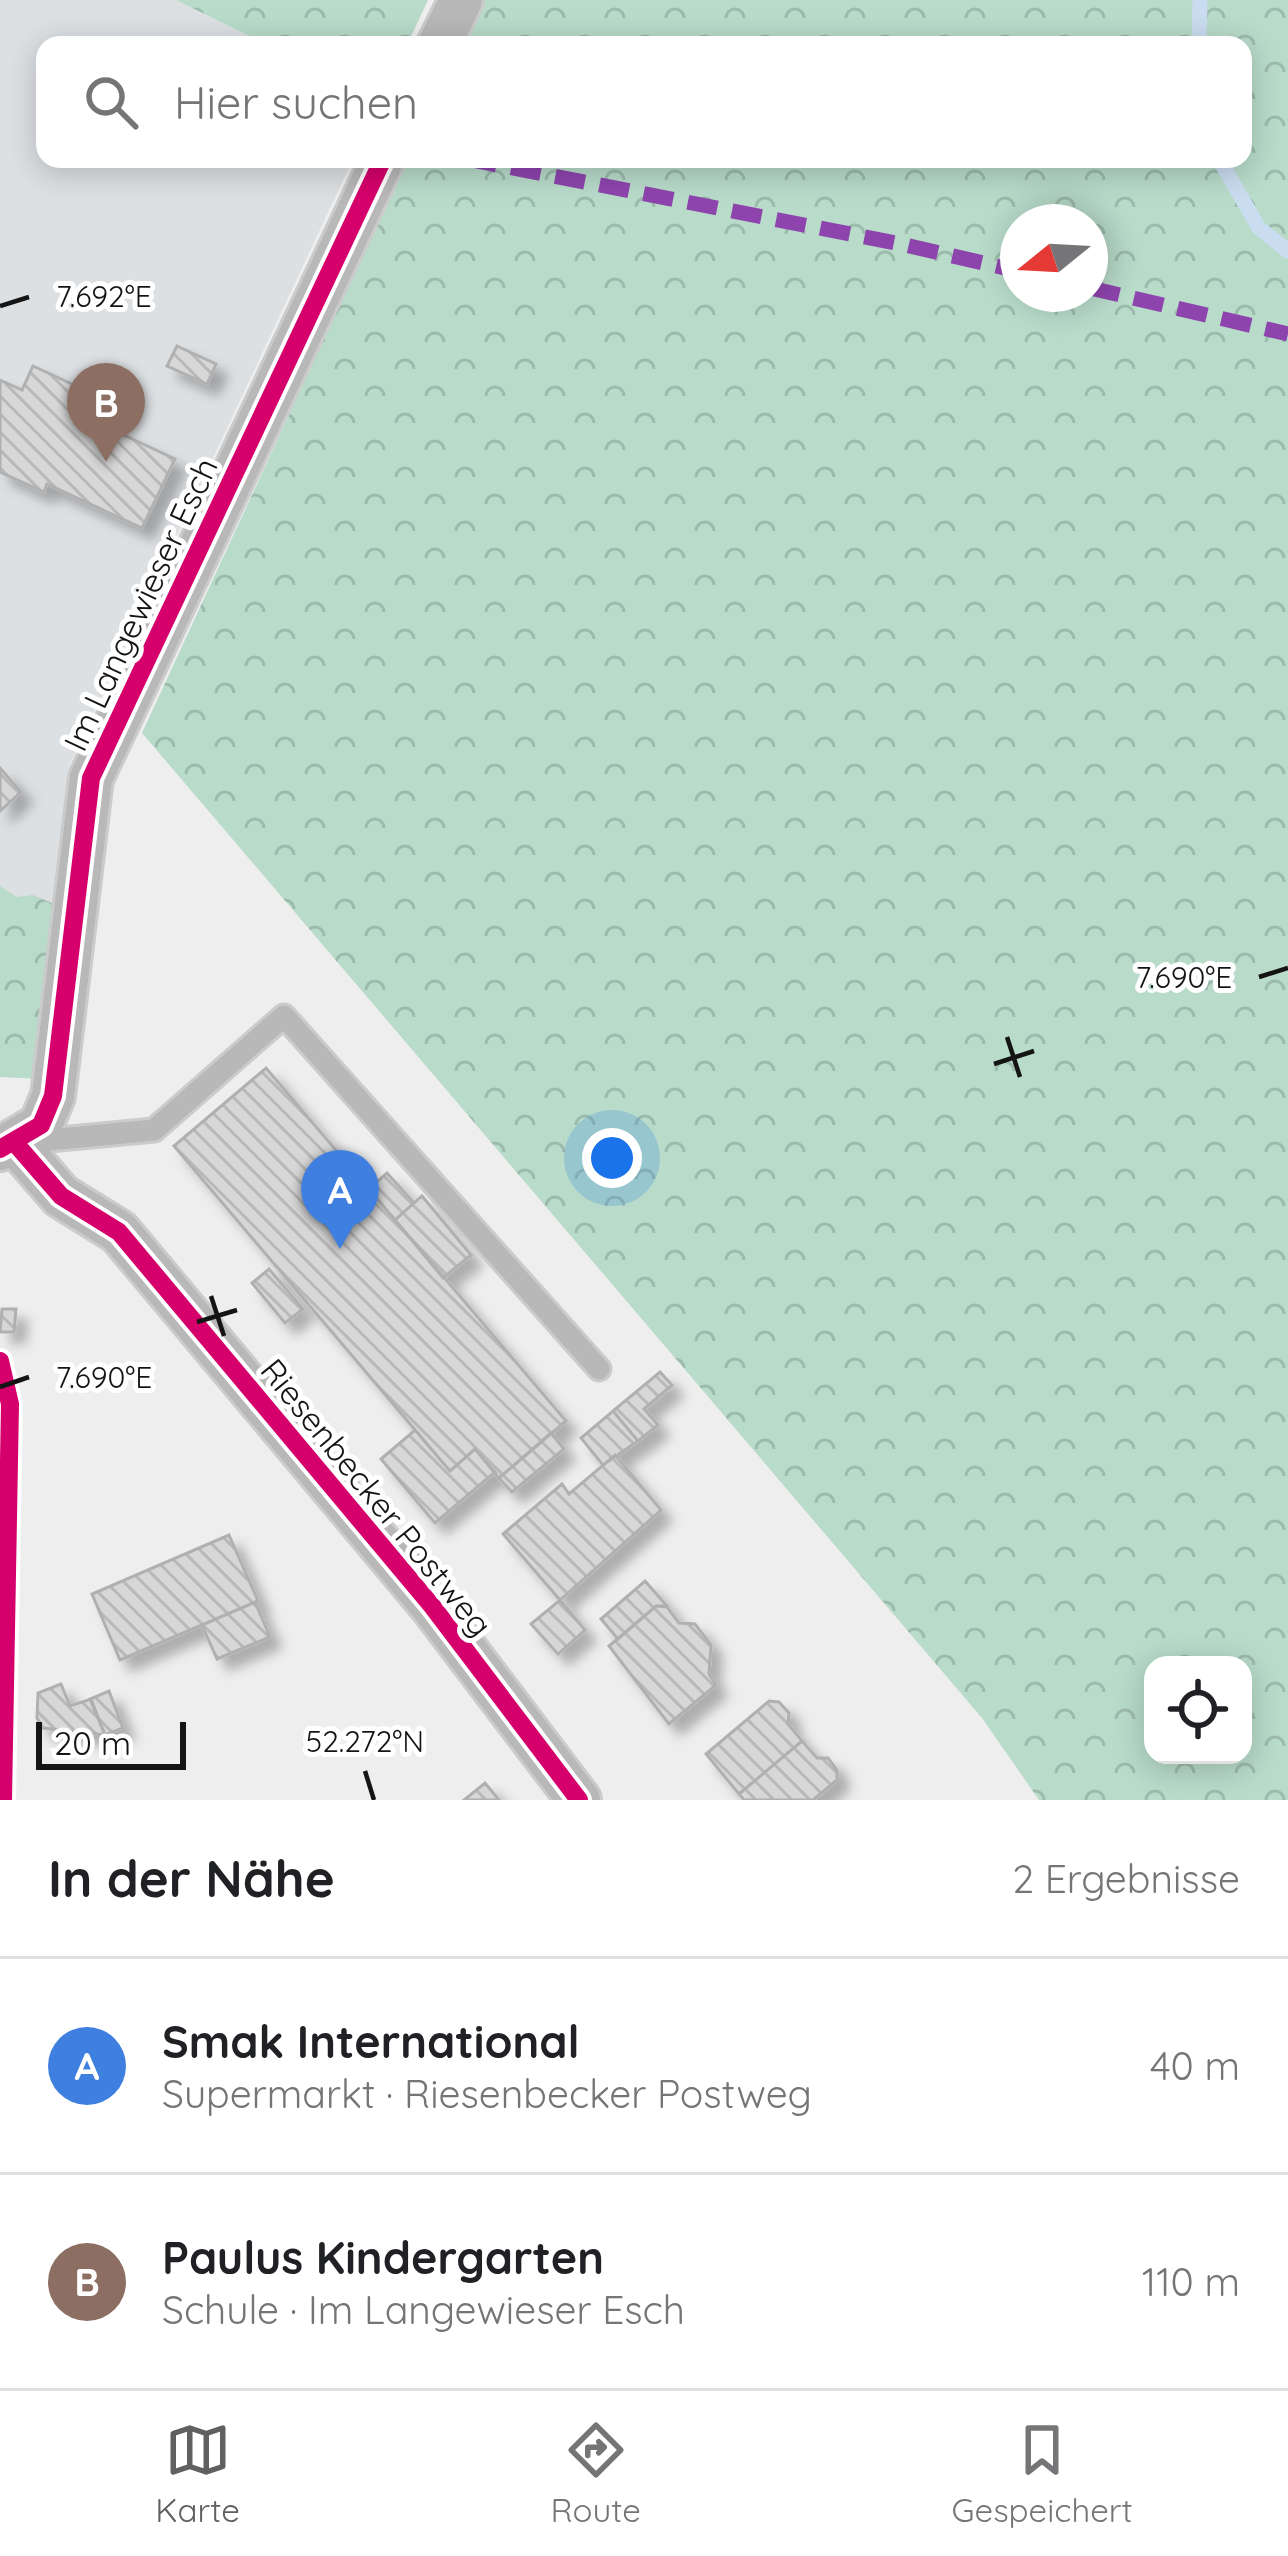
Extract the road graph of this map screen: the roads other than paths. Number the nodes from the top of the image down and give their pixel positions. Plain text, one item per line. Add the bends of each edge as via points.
1 (460, 0) edge
2 (443, 36) edge
3 (379, 168) edge
4 (7, 1146) edge
5 (599, 1369) dead end
6 (579, 1800) edge

1 - 2 street
3 - 4 street, Im Langewieser Esch via 91,778 53,1096 41,1125
4 - 5 lane via 154,1130 284,1016
4 - 6 street, Riesenbecker Postweg via 61,1196 118,1232 432,1606

